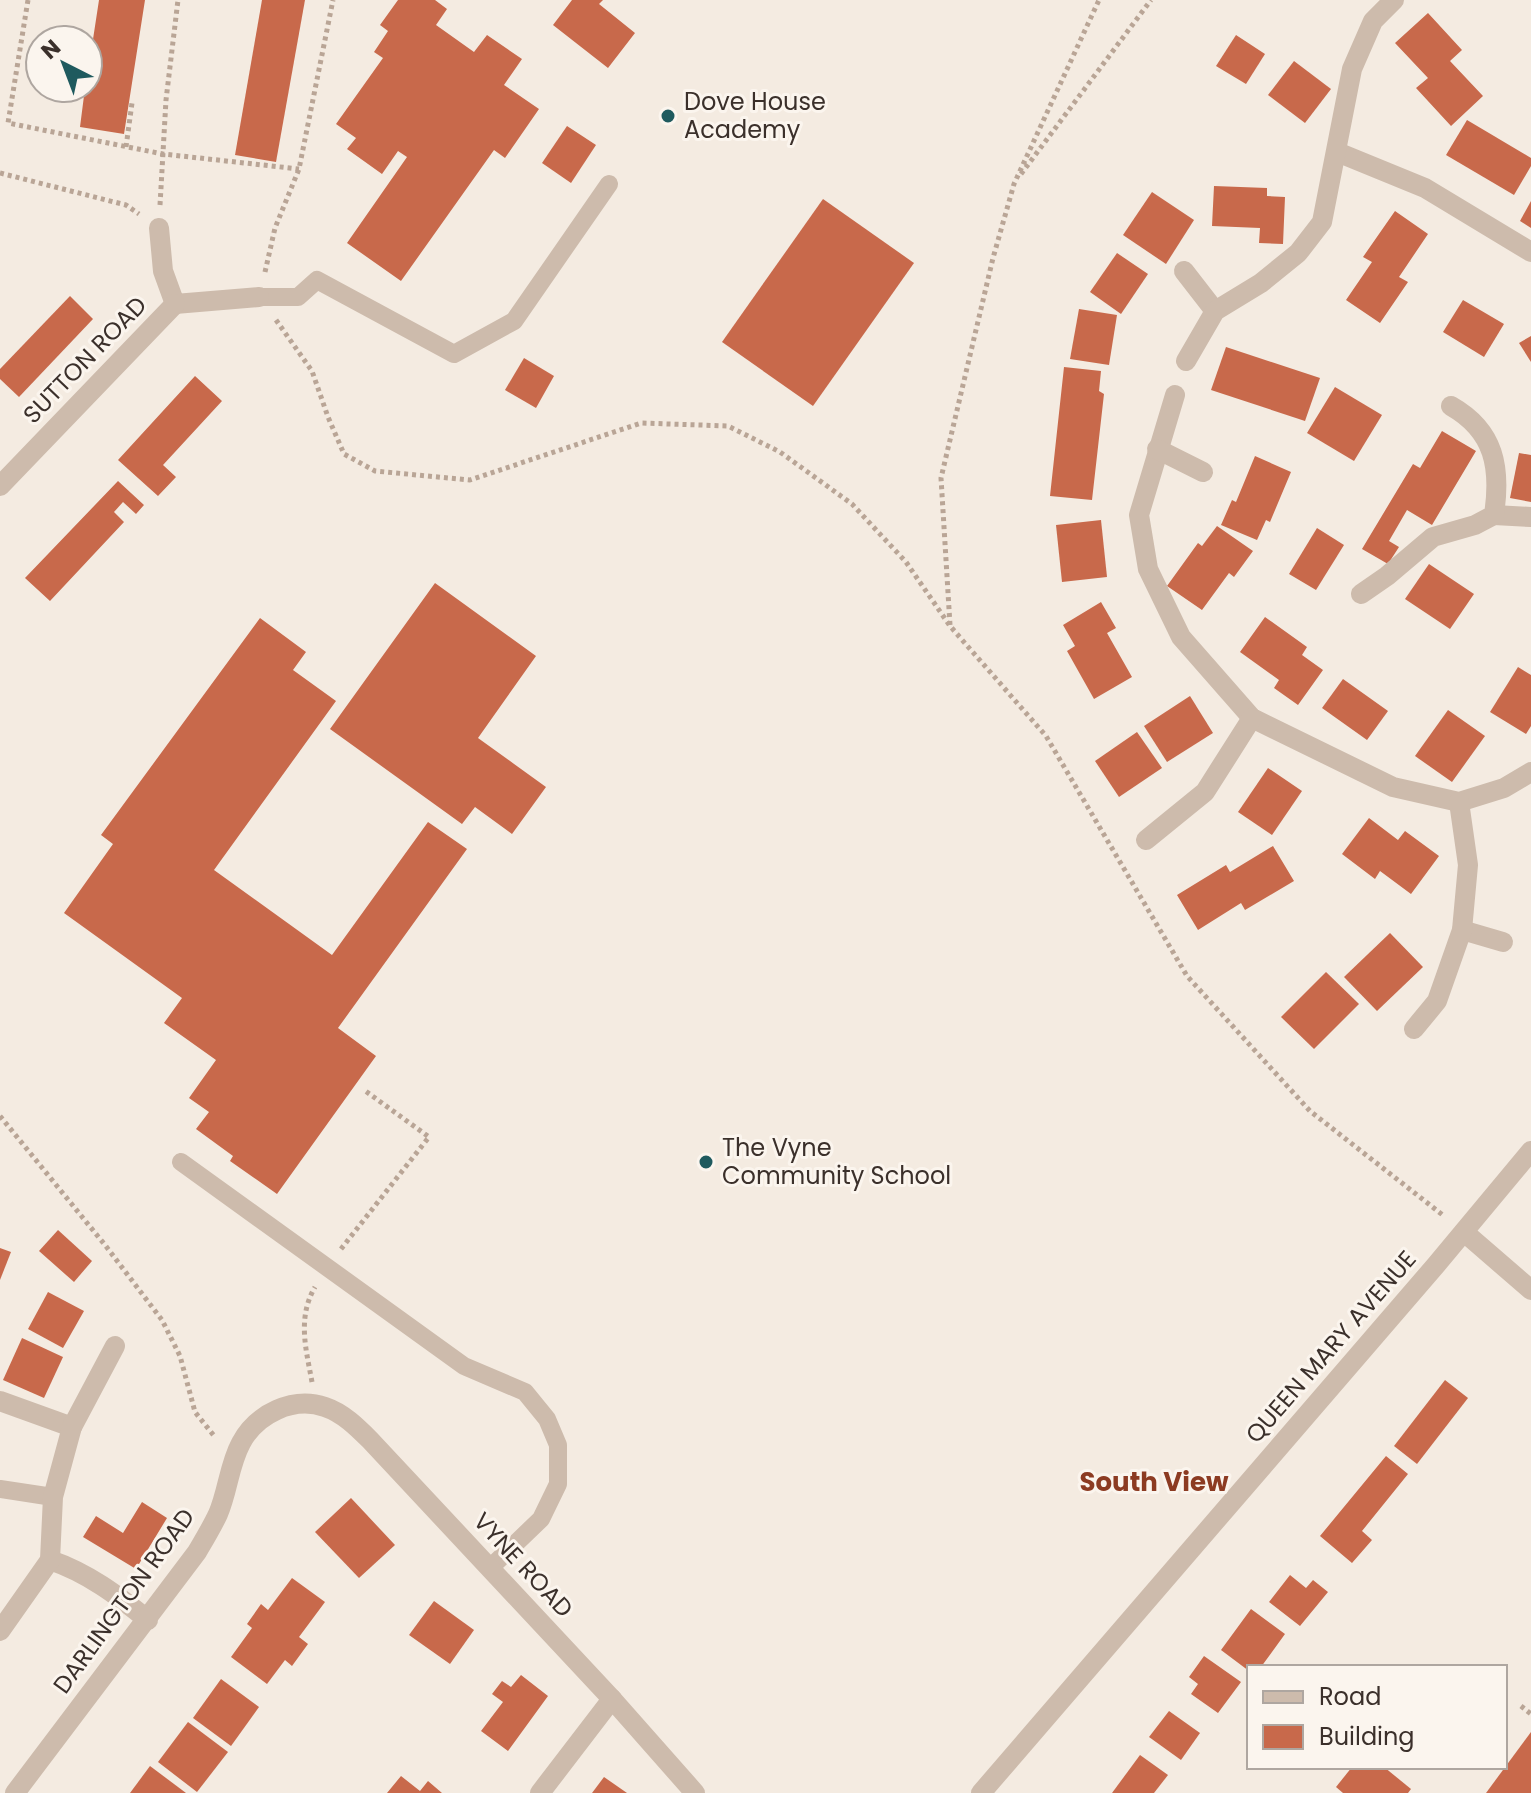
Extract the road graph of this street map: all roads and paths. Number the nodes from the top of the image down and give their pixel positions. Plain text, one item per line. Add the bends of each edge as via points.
1 (28, 0) edge
2 (178, 0) edge
3 (333, 0) edge
4 (1099, 0) edge
5 (1151, 0) edge
6 (1394, 0) edge
7 (132, 103) dead end
8 (126, 147) junction
9 (1337, 152) junction
10 (163, 154) junction
11 (299, 169) junction
12 (0, 173) edge
13 (609, 184) dead end
14 (1014, 184) junction
15 (159, 228) junction
16 (1531, 252) edge
17 (1184, 271) dead end
18 (259, 297) junction
19 (175, 304) junction
20 (1215, 311) junction
21 (1186, 361) dead end
22 (1175, 395) dead end
23 (1451, 406) dead end
24 (1157, 449) junction
25 (1203, 472) dead end
26 (0, 486) edge
27 (1494, 515) junction
28 (1531, 517) edge
29 (1361, 594) dead end
30 (950, 626) junction
31 (1252, 718) junction
32 (1531, 772) edge
33 (1459, 802) junction
34 (1146, 840) dead end
35 (1462, 930) junction
36 (1503, 942) dead end
37 (1414, 1029) dead end
38 (364, 1090) dead end
39 (0, 1116) edge
40 (1531, 1151) edge
41 (181, 1162) dead end
42 (1445, 1216) dead end
43 (1464, 1232) junction
44 (327, 1267) junction
45 (1531, 1290) edge
46 (115, 1346) dead end
47 (312, 1385) dead end
48 (0, 1401) edge
49 (294, 1405) joint
50 (72, 1427) junction
51 (220, 1445) dead end
52 (0, 1489) edge
53 (53, 1497) junction
54 (50, 1560) junction
55 (491, 1567) junction
56 (148, 1620) junction
57 (0, 1631) edge
58 (612, 1699) junction
59 (1521, 1706) dead end
60 (1531, 1714) edge
61 (15, 1793) edge
62 (540, 1793) edge
63 (695, 1793) edge
64 (981, 1793) edge

1 - 8 path via 8,123
2 - 10 path
3 - 11 path
4 - 14 path
5 - 14 path
6 - 9 street via 1373,21 1352,69
7 - 8 path
8 - 10 path
9 - 16 street via 1425,188
9 - 20 street via 1322,222 1298,253
10 - 11 path
10 - 15 path
11 - 18 path via 275,228
12 - 15 path via 126,205
13 - 18 lane via 514,321 454,354 317,280 298,297
14 - 30 path via 941,478
15 - 19 street, SUTTON ROAD via 163,271
17 - 20 street
18 - 19 street, SUTTON ROAD
18 - 30 path via 312,371 344,454 375,471 470,480 641,423 728,426 780,452 852,504 906,562
19 - 26 street, SUTTON ROAD
20 - 21 street
22 - 24 street
23 - 27 street via 1484,432 1495,471
24 - 25 street
24 - 31 street via 1139,515 1148,569 1181,637
27 - 28 street
27 - 29 street via 1433,537
30 - 42 path via 1046,736 1187,976 1310,1111
31 - 33 street via 1393,787
31 - 34 street via 1205,792
32 - 33 street via 1504,788
33 - 35 street via 1468,865
35 - 36 street
35 - 37 street via 1437,1001
38 - 44 path via 429,1137
39 - 51 path via 162,1320 180,1356 195,1412
40 - 43 street, QUEEN MARY AVENUE
41 - 44 lane
43 - 45 street
43 - 64 street, QUEEN MARY AVENUE
44 - 47 path via 306,1303 303,1340
44 - 55 lane via 464,1366 525,1392 547,1419 558,1445 558,1484 541,1519
46 - 50 street
48 - 50 street
49 - 55 street, VYNE ROAD via 326,1407 354,1425
49 - 56 street, DARLINGTON ROAD via 262,1418 247,1432 218,1514
50 - 53 street
52 - 53 lane
53 - 54 street
54 - 56 street via 93,1578
54 - 57 street
55 - 58 street, VYNE ROAD
56 - 61 street, DARLINGTON ROAD
58 - 62 street
58 - 63 street, VYNE ROAD
59 - 60 path

